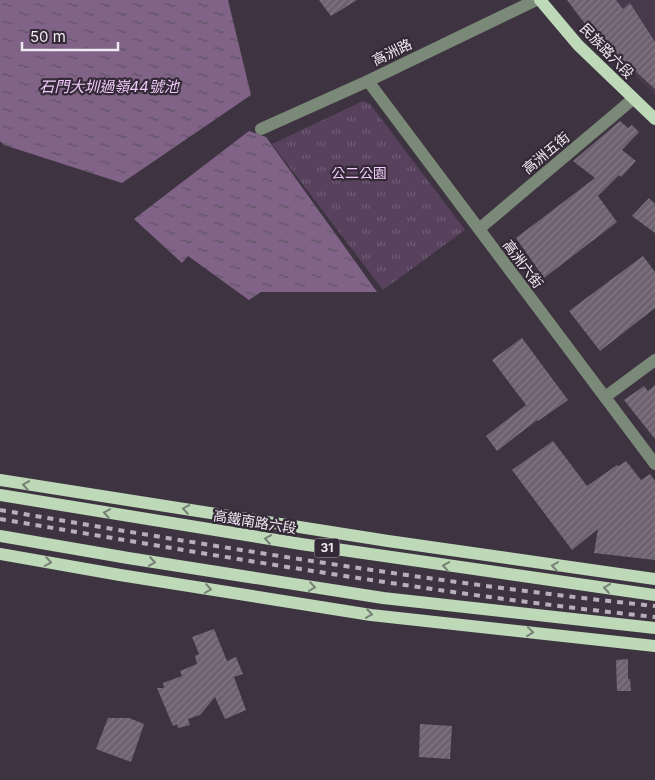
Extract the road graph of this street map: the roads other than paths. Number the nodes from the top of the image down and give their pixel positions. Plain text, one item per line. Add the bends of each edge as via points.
1 (536, 0) edge
2 (540, 0) edge
3 (368, 81) junction
4 (633, 99) junction
5 (655, 119) edge
6 (261, 130) dead end
7 (479, 230) junction
8 (655, 360) edge
9 (604, 397) junction
10 (655, 464) edge
11 (0, 480) edge
12 (0, 495) edge
13 (0, 536) edge
14 (381, 539) junction
15 (301, 544) junction
16 (0, 554) edge
17 (655, 579) edge
18 (655, 595) edge
19 (383, 598) junction
20 (319, 607) junction
21 (655, 628) edge
22 (655, 646) edge

1 - 3 street, 高洲路
2 - 4 main road, 民族路六段 via 578,45
3 - 6 street, 高洲路
3 - 7 street, 高洲六街
4 - 5 main road, 民族路六段
4 - 7 street, 高洲五街
7 - 9 street, 高洲六街
8 - 9 street
9 - 10 street, 高洲六街
14 -> 11 main road, 高鐵南路六段 / 31
15 -> 12 main road, 高鐵南路六段 / 31
13 -> 19 main road
14 - 15 main road
17 -> 14 main road, 高鐵南路六段 / 31
18 -> 15 main road, 高鐵南路六段 / 31
16 -> 20 main road
19 - 20 main road
19 - 21 main road
20 -> 22 main road

